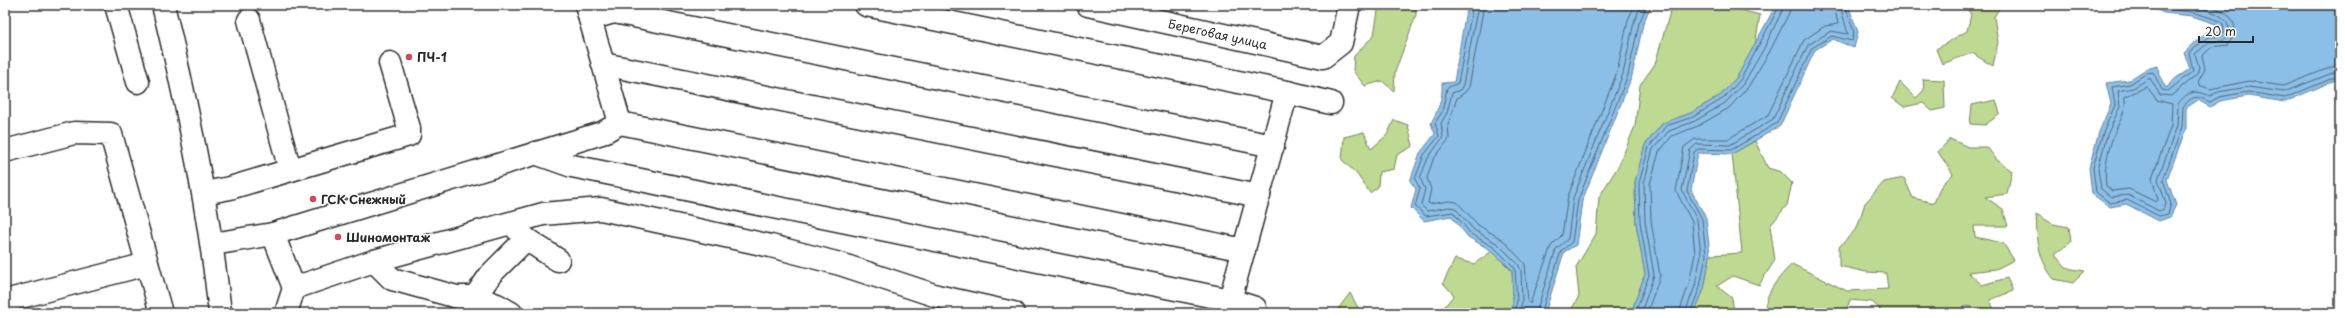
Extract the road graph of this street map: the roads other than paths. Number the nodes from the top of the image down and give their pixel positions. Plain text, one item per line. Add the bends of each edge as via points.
1 (116, 5) edge
2 (163, 5) edge
3 (866, 5) edge
4 (1088, 5) edge
5 (1349, 5) edge
6 (588, 12) edge
7 (249, 20) dead end
8 (390, 63) dead end
9 (603, 64) junction
10 (138, 82) dead end
11 (1287, 92) junction
12 (1331, 103) dead end
13 (620, 124) junction
14 (1273, 146) junction
15 (5, 151) edge
16 (535, 153) junction
17 (290, 170) junction
18 (204, 193) junction
19 (1259, 196) junction
20 (512, 223) junction
21 (273, 234) junction
22 (526, 239) junction
23 (213, 244) junction
24 (1244, 250) junction
25 (558, 260) dead end
26 (374, 261) junction
27 (147, 264) junction
28 (294, 288) junction
29 (475, 297) junction
30 (1230, 300) junction
31 (5, 301) edge
32 (1255, 308) dead end
33 (161, 313) edge
34 (220, 313) edge
35 (286, 313) edge
36 (511, 313) edge
37 (1013, 313) edge

1 - 10 street
2 - 18 street via 185,96
3 - 11 street
4 - 5 street, Береговая улица via 1323,57 1341,43
6 - 9 street
6 - 14 street via 614,12
7 - 17 street
8 - 17 street via 409,135
9 - 13 street
9 - 19 street
11 - 12 street
11 - 14 street
13 - 16 street via 602,133
13 - 24 street
14 - 19 street
15 - 27 street via 74,133 111,134
16 - 21 street
16 - 30 street via 572,166
17 - 18 street
18 - 23 street
19 - 24 street
20 - 22 street
20 - 26 street
20 - 37 street via 543,214 601,209 779,248 840,264 936,296
21 - 23 street
21 - 28 street
22 - 25 street
22 - 29 street via 491,274
23 - 34 street
24 - 30 street
26 - 28 street
26 - 29 street via 392,279 457,297
27 - 31 street
27 - 33 street
28 - 35 street
29 - 36 street
30 - 32 street

